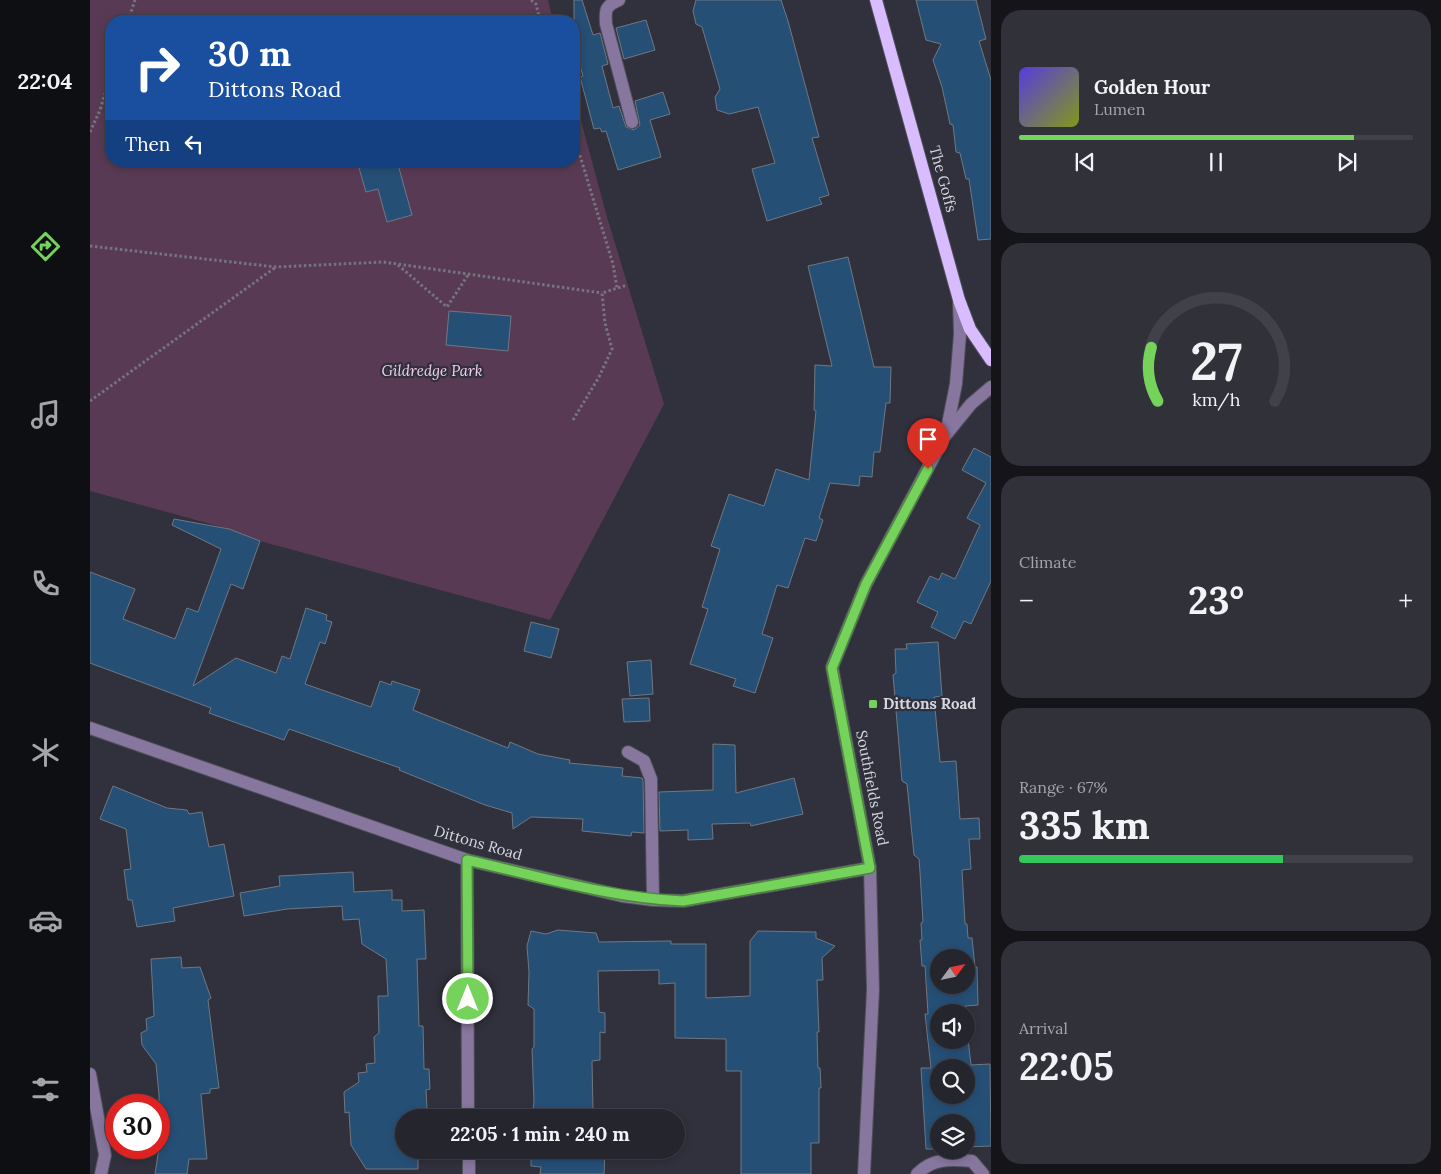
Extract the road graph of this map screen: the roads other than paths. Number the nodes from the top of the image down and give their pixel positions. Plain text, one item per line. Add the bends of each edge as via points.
1 (620, 0) edge
2 (876, 0) edge
3 (632, 122) dead end
4 (959, 300) junction
5 (991, 360) edge
6 (991, 387) edge
7 (945, 436) junction
8 (90, 728) edge
9 (628, 752) dead end
10 (467, 860) junction
11 (870, 868) junction
12 (653, 900) junction
13 (90, 1074) edge
14 (468, 1109) edge
15 (469, 1159) edge
16 (101, 1174) edge
17 (469, 1174) edge
18 (864, 1174) edge
19 (916, 1174) edge
20 (983, 1174) edge

1 - 3 street via 605,12 606,24
2 - 4 main road, The Goffs
4 - 5 main road, The Goffs via 970,329
4 - 7 street, Southfields Road via 956,384
6 - 7 street, Southfields Road via 971,404
7 - 11 street, Southfields Road via 866,584 832,668
8 - 10 street, Dittons Road
9 - 12 street via 644,761 651,779
10 - 12 street, Dittons Road via 622,896
10 - 14 street
11 - 12 street, Dittons Road via 683,901
11 - 18 street, Southfields Road via 873,990
13 - 16 street via 105,1155
15 - 17 street
19 - 20 street via 936,1161 972,1162

